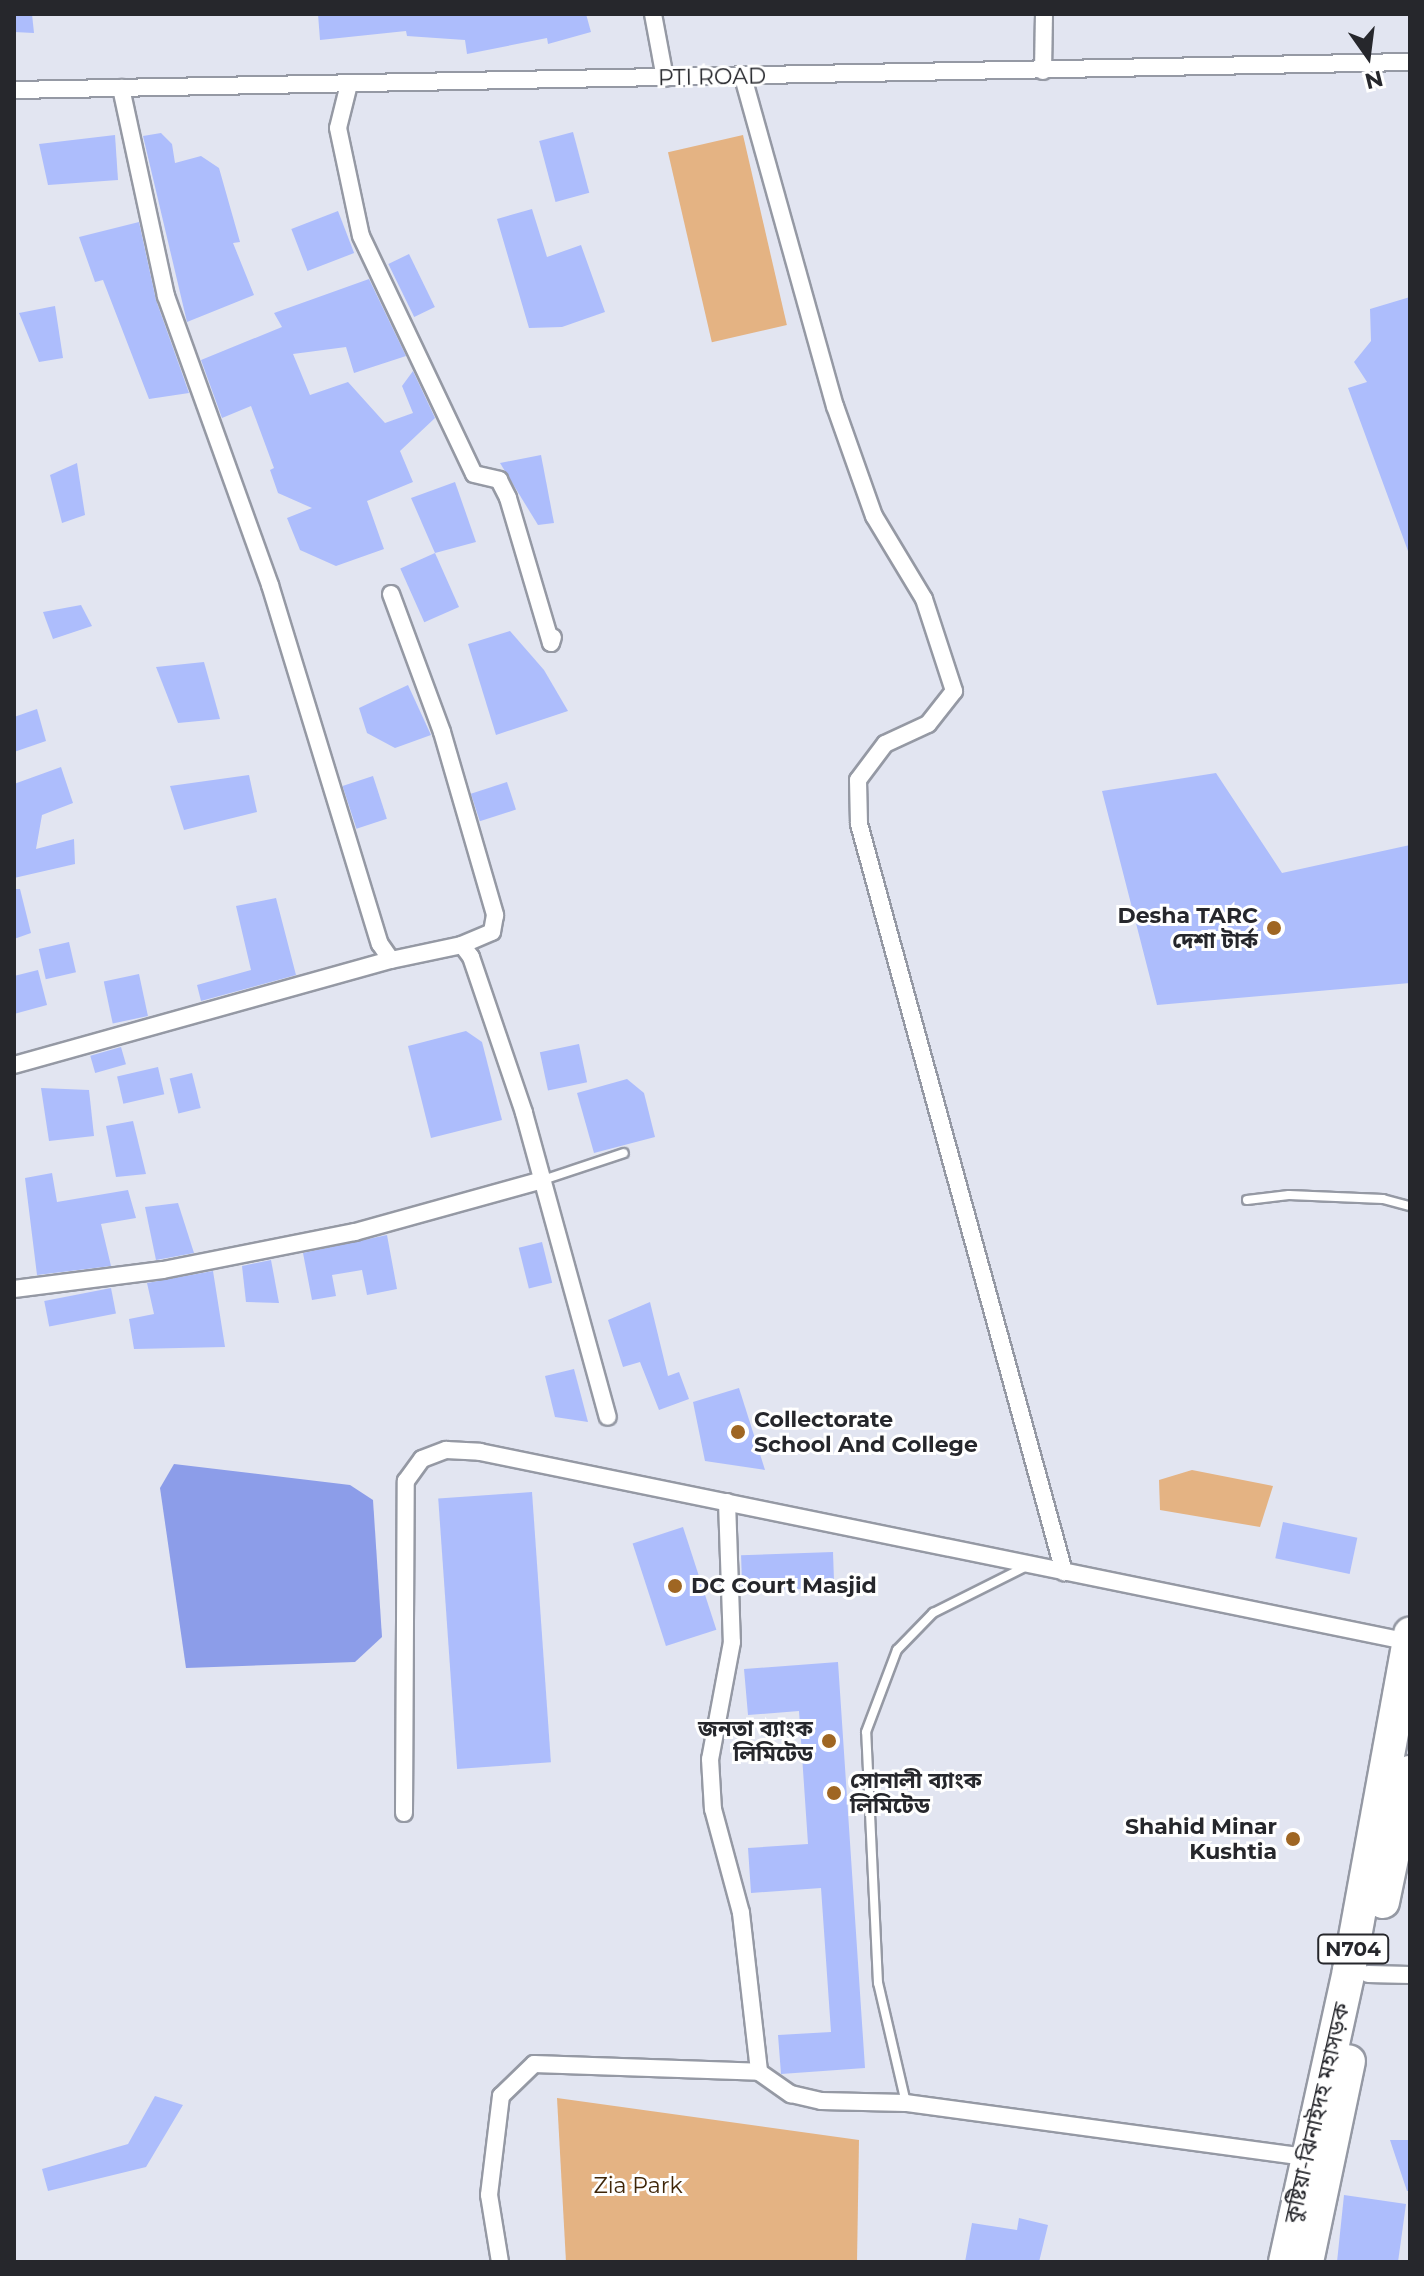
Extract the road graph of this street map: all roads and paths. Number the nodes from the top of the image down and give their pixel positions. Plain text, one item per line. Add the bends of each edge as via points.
1 (653, 14) edge
2 (1044, 14) edge
3 (1410, 62) edge
4 (1043, 71) junction
5 (743, 77) junction
6 (665, 78) junction
7 (349, 84) junction
8 (121, 88) junction
9 (14, 90) edge
10 (391, 594) dead end
11 (553, 637) dead end
12 (462, 945) junction
13 (391, 960) junction
14 (14, 1065) edge
15 (624, 1153) dead end
16 (543, 1180) junction
17 (1247, 1200) dead end
18 (1410, 1206) edge
19 (14, 1289) edge
20 (608, 1417) dead end
21 (727, 1502) junction
22 (1030, 1565) junction
23 (1064, 1572) junction
24 (1409, 1639) edge
25 (1410, 1772) edge
26 (404, 1813) dead end
27 (1368, 1974) junction
28 (1410, 1975) edge
29 (759, 2072) junction
30 (906, 2103) junction
31 (1316, 2159) junction
32 (500, 2262) edge
33 (1285, 2262) edge
34 (1307, 2262) edge

1 - 6 street
2 - 4 street
3 - 4 street, PTI ROAD
4 - 5 street, PTI ROAD
5 - 6 street, PTI ROAD
5 - 23 street via 835,406 874,516 924,599 954,691 928,724 885,744 858,780 859,824
6 - 7 street, PTI ROAD
7 - 8 street, PTI ROAD
7 - 11 street via 338,128 361,236 474,474 499,480 508,498 551,643
8 - 9 street, PTI ROAD
8 - 13 street via 166,296 270,585 380,944
10 - 12 street via 442,732 495,915 492,932
12 - 13 street
12 - 16 street via 471,957
13 - 14 street
15 - 16 lane
16 - 19 street via 355,1232 163,1270
16 - 20 street
17 - 18 lane via 1289,1195 1383,1199
21 - 22 street
21 - 26 street via 480,1452 446,1450 422,1459 406,1481
21 - 29 street via 732,1642 710,1759 713,1809 741,1913
22 - 23 street
22 - 30 lane via 924,1622 897,1650 866,1732 878,1983
23 - 24 street
24 - 31 highway, কুষ্টিয়া-ঝিনাইদহ মহাসড়ক / N704
25 - 27 highway, কুষ্টিয়া-ঝিনাইদহ মহাসড়ক / N704
27 - 28 street
27 - 31 highway, কুষ্টিয়া-ঝিনাইদহ মহাসড়ক / N704
29 - 30 street via 791,2094 821,2101
29 - 32 street via 534,2064 501,2096 489,2195
30 - 31 street
31 - 33 highway, কুষ্টিয়া-ঝিনাইদহ মহাসড়ক / N704
31 - 34 highway, কুষ্টিয়া-ঝিনাইদহ মহাসড়ক / N704

